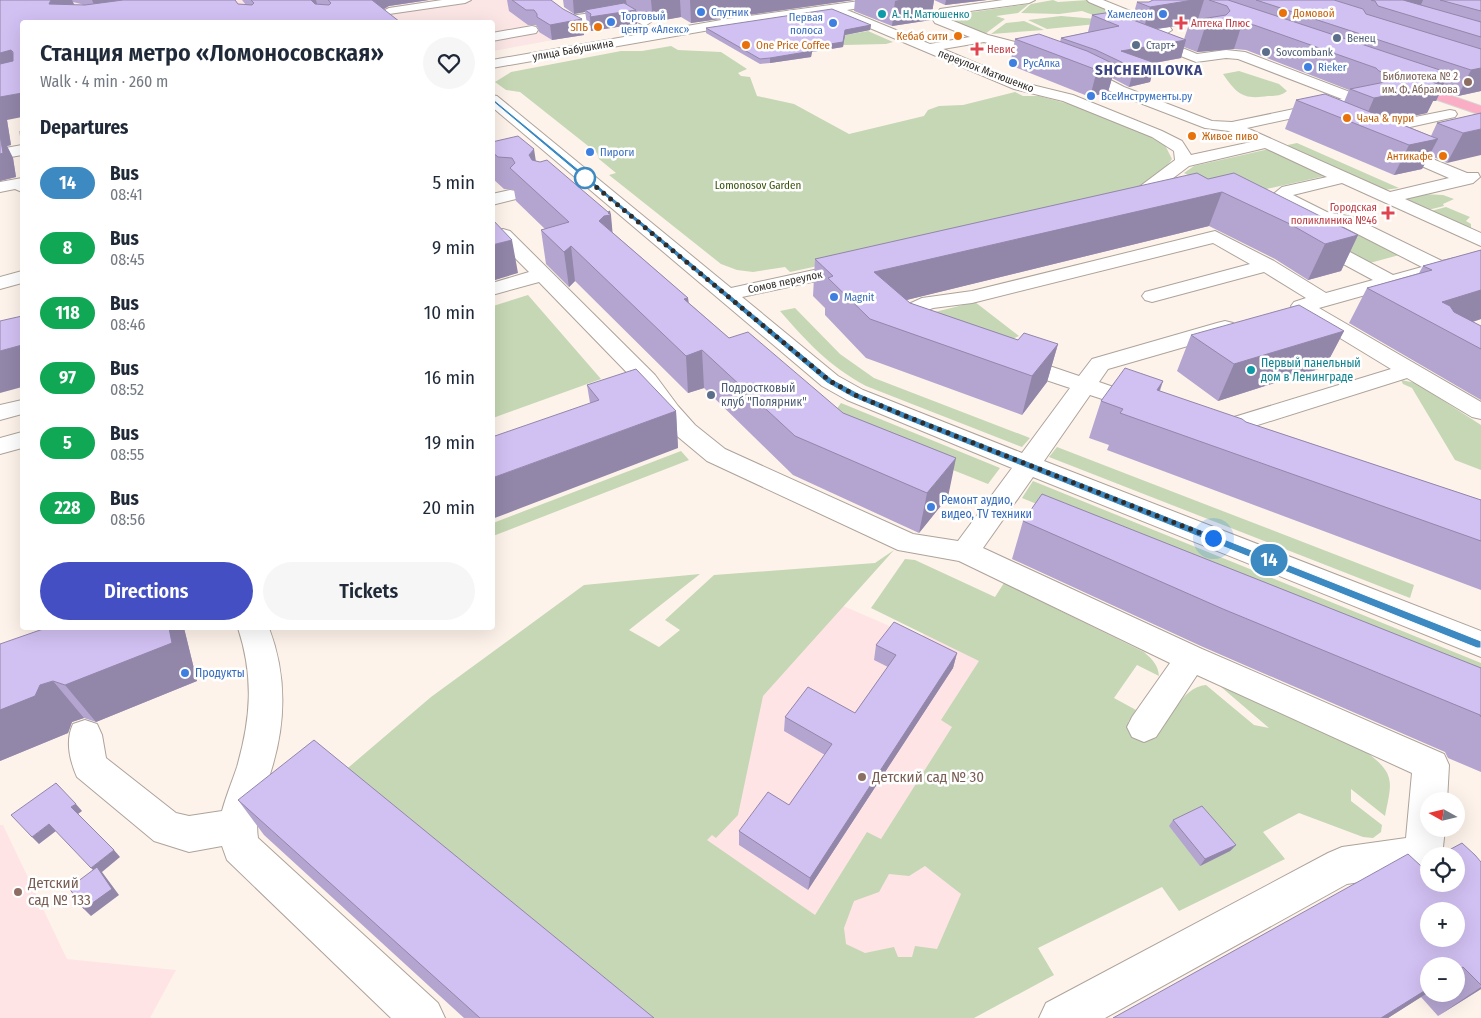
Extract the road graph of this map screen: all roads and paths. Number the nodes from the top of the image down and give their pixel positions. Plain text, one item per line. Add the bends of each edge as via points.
1 (465, 0) edge
2 (856, 0) edge
3 (891, 0) edge
4 (1029, 0) edge
5 (1093, 0) edge
6 (777, 3) dead end
7 (833, 8) junction
8 (793, 11) junction
9 (559, 12) edge
10 (400, 20) edge
11 (570, 20) junction
12 (645, 22) dead end
13 (532, 30) edge
14 (594, 34) junction
15 (1180, 34) junction
16 (495, 36) edge
17 (984, 38) junction
18 (1160, 44) junction
19 (1207, 46) edge
20 (929, 48) junction
21 (1226, 54) junction
22 (495, 57) edge
23 (495, 63) edge
24 (1100, 80) junction
25 (1047, 93) junction
26 (1481, 100) edge
27 (495, 102) edge
28 (1304, 111) junction
29 (1481, 111) edge
30 (1450, 114) dead end
31 (1332, 122) edge
32 (1232, 127) junction
33 (1266, 142) junction
34 (20, 143) edge
35 (1427, 144) dead end
36 (0, 147) edge
37 (20, 150) edge
38 (1400, 151) junction
39 (0, 154) edge
40 (1183, 162) junction
41 (1474, 177) edge
42 (1343, 178) junction
43 (20, 183) edge
44 (0, 187) edge
45 (510, 195) edge
46 (1164, 198) edge
47 (1388, 198) junction
48 (495, 199) edge
49 (1298, 227) edge
50 (496, 232) edge
51 (1481, 240) edge
52 (1481, 258) edge
53 (864, 265) edge
54 (1267, 265) junction
55 (1440, 268) junction
56 (542, 275) junction
57 (20, 277) edge
58 (1389, 281) junction
59 (0, 282) edge
60 (495, 287) edge
61 (725, 295) junction
62 (1152, 296) dead end
63 (1323, 300) junction
64 (1242, 323) edge
65 (942, 337) edge
66 (992, 354) edge
67 (1410, 370) junction
68 (1084, 386) junction
69 (20, 408) edge
70 (1164, 412) edge
71 (1481, 412) edge
72 (0, 413) edge
73 (1216, 433) edge
74 (20, 441) edge
75 (0, 446) edge
76 (1027, 464) junction
77 (964, 552) junction
78 (255, 630) edge
79 (1481, 644) edge
80 (1191, 658) junction
81 (1144, 727) dead end
82 (85, 735) dead end
83 (238, 824) junction
84 (1428, 847) edge
85 (1420, 857) edge
86 (423, 1018) edge
87 (1061, 1018) edge

1 - 10 street via 386,8
2 - 8 street, улица Бабушкина
3 - 7 street, улица Бабушкина
4 - 17 street via 940,10 939,20
5 - 15 street
6 - 8 street
7 - 8 street, улица Бабушкина
7 - 20 street, переулок Матюшенко
8 - 14 street, улица Бабушкина
8 - 23 street, улица Бабушкина
9 - 11 street
11 - 12 street via 627,11
11 - 14 street
13 - 16 street
14 - 22 street, улица Бабушкина
15 - 18 street
15 - 18 street via 1139,35
17 - 20 street
17 - 24 street via 1011,45
18 - 21 street via 1196,58
19 - 21 street
20 - 25 street, переулок Матюшенко via 1019,86
21 - 28 street via 1240,55 1358,100
24 - 25 street
24 - 32 street via 1210,125
25 - 40 street, переулок Матюшенко via 1086,105 1170,140 1182,150
26 - 29 main road via 1393,75
27 - 61 street via 576,179
28 - 31 street
28 - 32 street
30 - 38 street via 1354,132
32 - 33 street
33 - 40 street
33 - 42 street
34 - 36 street
35 - 38 street
37 - 39 street
38 - 41 street
40 - 46 street via 1155,185 1121,205
41 - 47 street
42 - 47 street
42 - 55 street via 1288,191 1271,204 1346,221
43 - 44 street
45 - 48 street
47 - 51 street
49 - 58 street via 1318,244
50 - 56 street
52 - 55 street
53 - 61 street, Сомов переулок
54 - 62 street
54 - 63 street
54 - 65 street via 1215,238 972,297 944,300 907,312 907,318 914,325
55 - 58 street
56 - 60 street
56 - 77 street via 647,380 641,392 660,402 695,441 716,455 908,543
57 - 59 street
58 - 63 street
61 - 76 street via 830,381 855,395
63 - 67 street via 1292,309
64 - 68 street via 1100,364
66 - 68 street
67 - 71 street
67 - 73 street
68 - 70 street
68 - 76 street
69 - 72 street
74 - 75 street
76 - 77 street
76 - 79 street
77 - 80 street
78 - 83 street via 263,658 267,711
80 - 81 street
80 - 84 street via 1432,766
82 - 83 street via 90,766 167,829 188,834
83 - 86 street via 241,847
85 - 87 street via 1342,866

